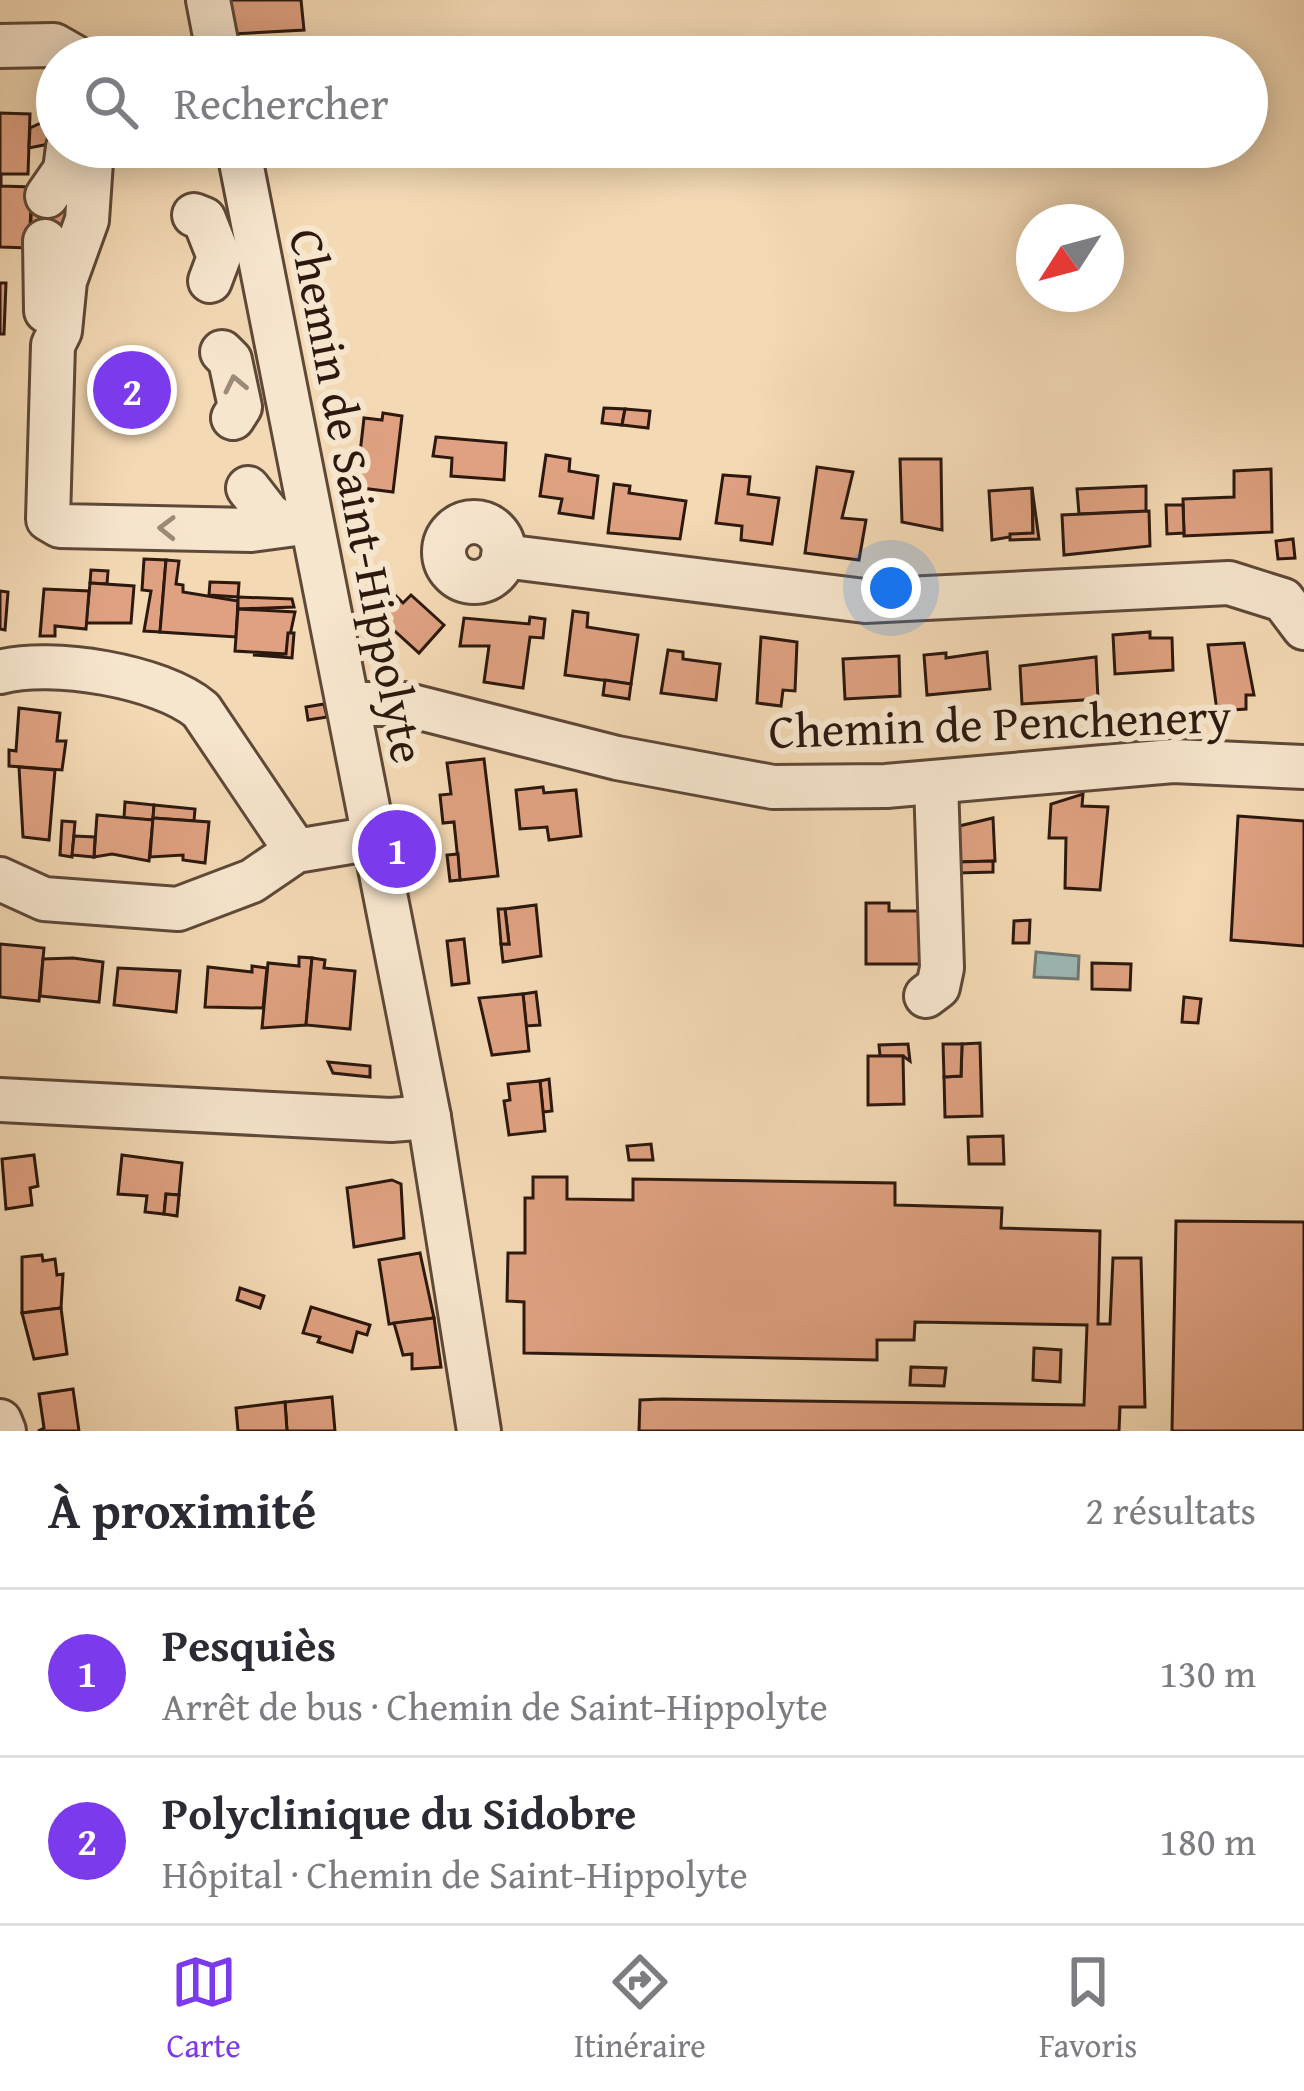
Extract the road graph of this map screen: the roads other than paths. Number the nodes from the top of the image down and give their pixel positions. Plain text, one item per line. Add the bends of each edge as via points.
1 (208, 0) edge
2 (216, 36) edge
3 (36, 44) edge
4 (0, 46) edge
5 (65, 168) edge
6 (93, 168) edge
7 (236, 168) edge
8 (47, 196) dead end
9 (194, 215) dead end
10 (229, 263) junction
11 (222, 352) dead end
12 (233, 418) dead end
13 (248, 488) dead end
14 (298, 523) junction
15 (503, 556) dead end
16 (1304, 628) edge
17 (0, 672) edge
18 (349, 704) junction
19 (1304, 767) edge
20 (936, 782) junction
21 (374, 838) junction
22 (296, 851) junction
23 (0, 879) edge
24 (926, 996) dead end
25 (0, 1100) edge
26 (429, 1117) junction
27 (0, 1421) edge
28 (4, 1431) edge
29 (479, 1431) edge

1 - 2 street
3 - 4 street
5 - 8 street
14 -> 6 street via 251,530 60,526 45,512 58,479 64,345 46,331 67,263 95,211
7 - 10 street, Chemin de Saint-Hippolyte
9 - 10 street
10 - 14 street, Chemin de Saint-Hippolyte
12 -> 11 street via 240,406
13 - 14 street via 269,515
14 - 18 street, Chemin de Saint-Hippolyte
15 - 16 street via 865,601 1229,583 1283,600
17 - 22 street via 131,676 182,694
18 - 20 street, Chemin de Penchenery via 404,704 752,784 817,790
18 - 21 street, Chemin de Saint-Hippolyte
19 - 20 street, Chemin de Penchenery via 1173,760
20 - 24 street via 942,968
21 - 22 street
21 - 26 street, Chemin de Saint-Hippolyte
22 - 23 street via 252,881 178,909 44,899
25 - 26 street
26 - 29 street, Chemin de Saint-Hippolyte
27 - 28 street

